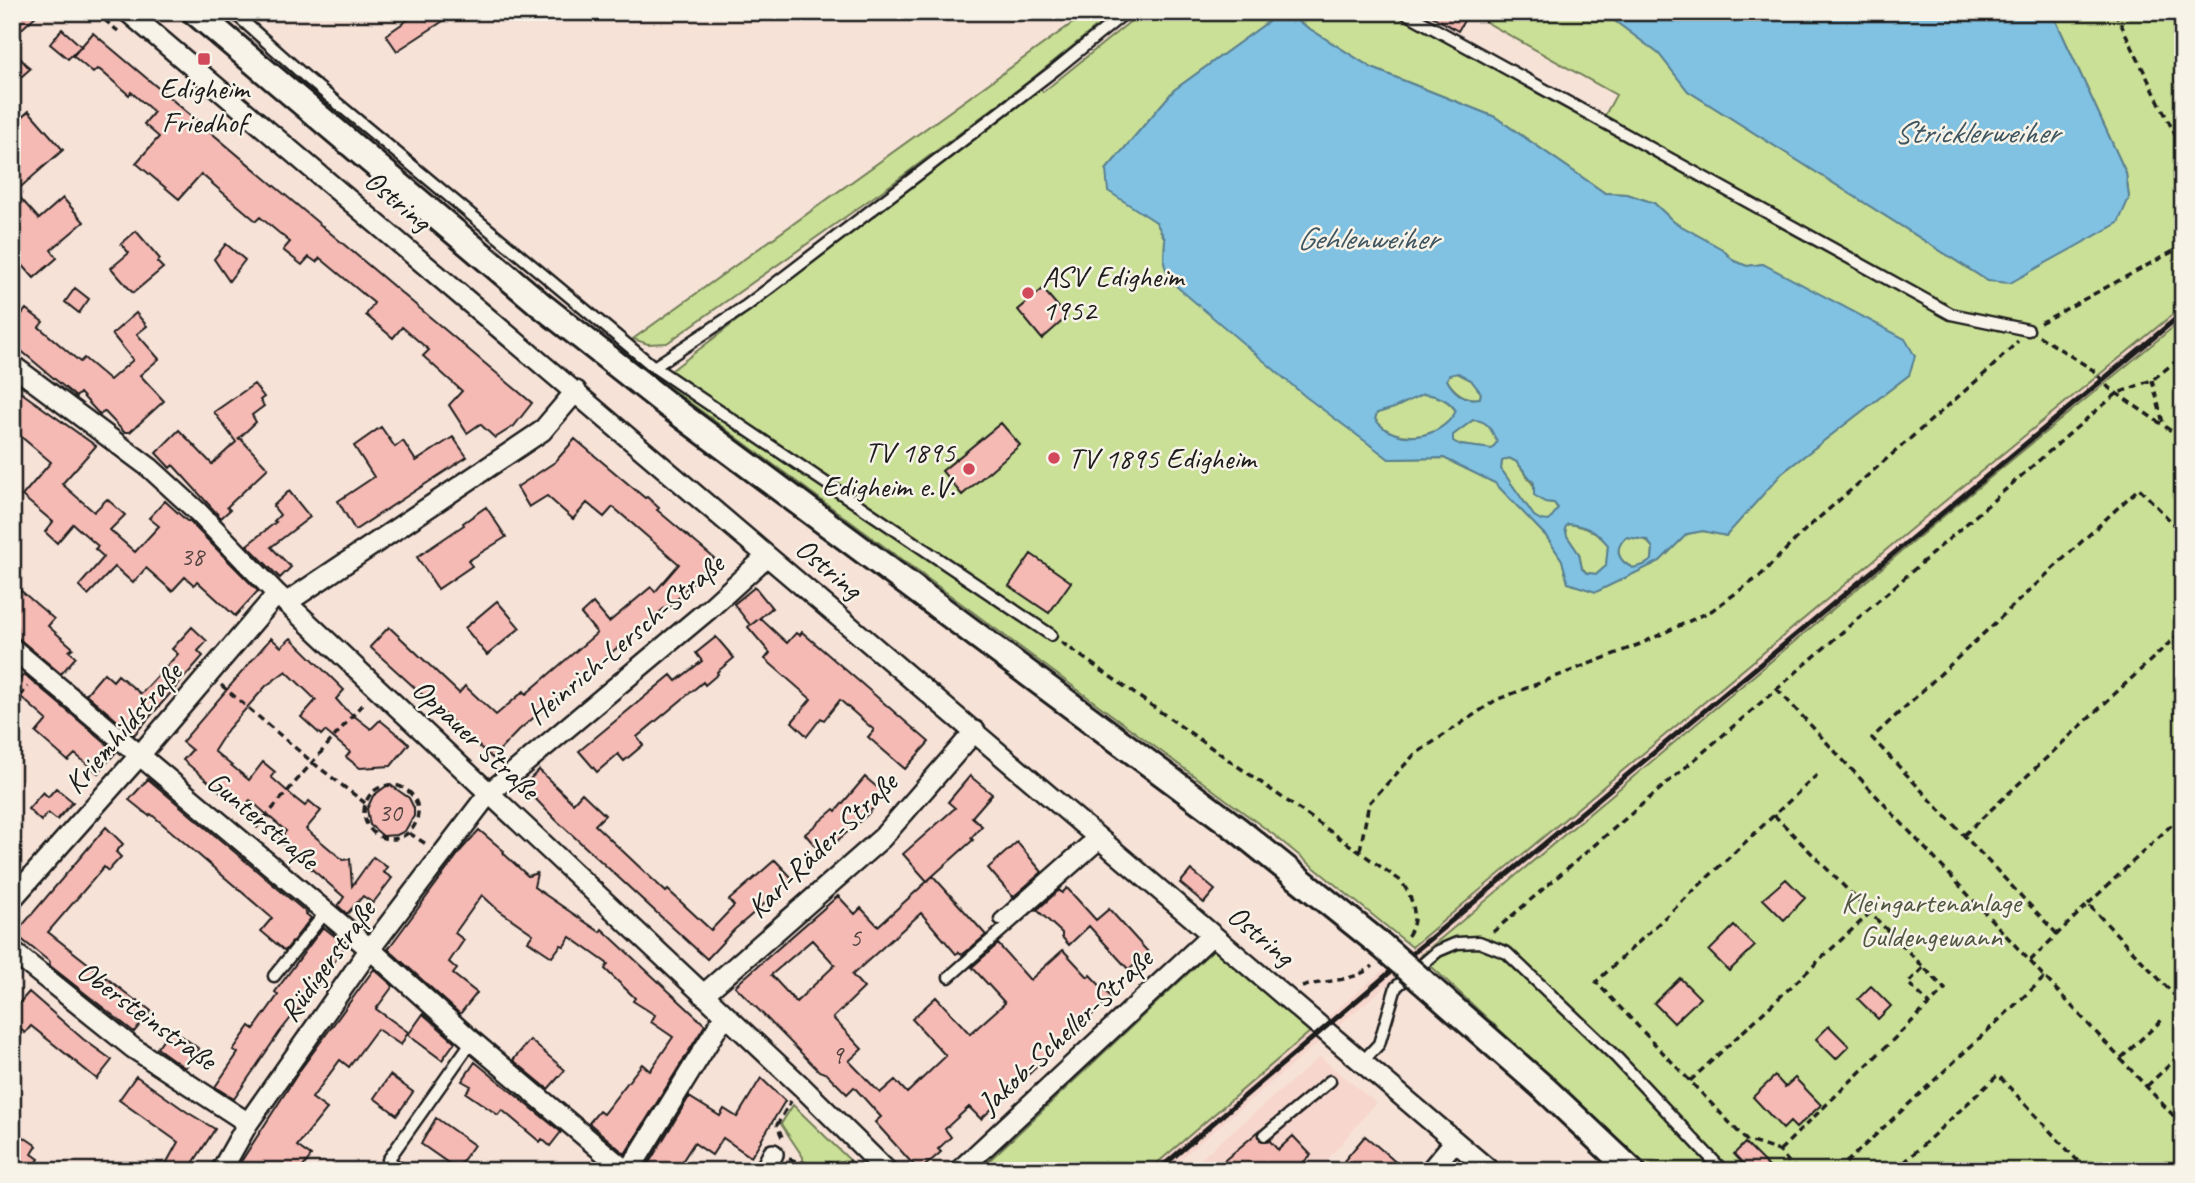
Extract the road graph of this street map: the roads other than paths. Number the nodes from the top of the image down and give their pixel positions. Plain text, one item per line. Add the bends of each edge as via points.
1 (128, 12) edge
2 (195, 12) edge
3 (233, 12) edge
4 (1126, 12) edge
5 (1404, 12) edge
6 (2028, 330) road end
7 (12, 365) edge
8 (654, 367) junction
9 (576, 391) junction
10 (766, 557) junction
11 (282, 598) junction
12 (1051, 635) road end
13 (12, 648) edge
14 (975, 731) junction
15 (140, 755) junction
16 (489, 793) junction
17 (1099, 839) junction
18 (12, 899) edge
19 (326, 912) junction
20 (1000, 919) dead end
21 (1212, 935) junction
22 (370, 949) junction
23 (12, 951) edge
24 (274, 976) dead end
25 (949, 977) dead end
26 (703, 995) junction
27 (725, 1015) junction
28 (472, 1041) junction
29 (1362, 1062) junction
30 (1329, 1081) dead end
31 (248, 1124) junction
32 (1265, 1135) dead end
33 (1455, 1141) junction
34 (773, 1154) road end
35 (221, 1171) edge
36 (403, 1171) edge
37 (627, 1171) edge
38 (762, 1171) edge
39 (887, 1171) edge
40 (959, 1171) edge
41 (1430, 1171) edge
42 (1490, 1171) edge
43 (1632, 1171) edge
44 (1723, 1171) edge

1 - 9 street, Ostring
2 - 43 street, Ostring, bridge via 541,305 669,406 1237,829 1388,949
3 - 8 lane
4 - 8 lane via 757,298
5 - 6 lane via 1951,314
7 - 11 street, Oppauer Straße via 150,468
8 - 12 lane
9 - 10 street, Ostring
9 - 11 street, Kriemhildstraße via 542,431
10 - 14 street, Ostring
10 - 16 street, Heinrich-Lersch-Straße
11 - 15 street, Kriemhildstraße
11 - 16 street, Oppauer Straße
13 - 15 street, Gunterstraße
14 - 17 street, Ostring
14 - 26 street, Karl-Räder-Straße via 882,838
15 - 18 street, Kriemhildstraße
15 - 19 street, Gunterstraße
16 - 22 street, Rüdigerstraße
16 - 26 street, Oppauer Straße
17 - 20 lane
17 - 21 street, Ostring
17 - 25 lane
19 - 22 street, Gunterstraße
19 - 24 lane
21 - 29 street, Ostring
21 - 40 street, Jakob-Scheller-Straße
22 - 28 street, Gunterstraße
22 - 31 street, Rüdigerstraße
23 - 31 street, Obersteinstraße via 133,1048
26 - 27 street, Oppauer Straße
27 - 37 street
27 - 39 street, Oppauer Straße
28 - 36 lane via 388,1160
28 - 37 street, Gunterstraße
29 - 33 street, Ostring
29 - 44 lane via 1379,1044 1396,987 1438,951 1457,943 1479,942 1507,953 1617,1058
30 - 32 lane
31 - 35 street, Rüdigerstraße
33 - 41 street
33 - 42 street, Ostring
34 - 38 street

